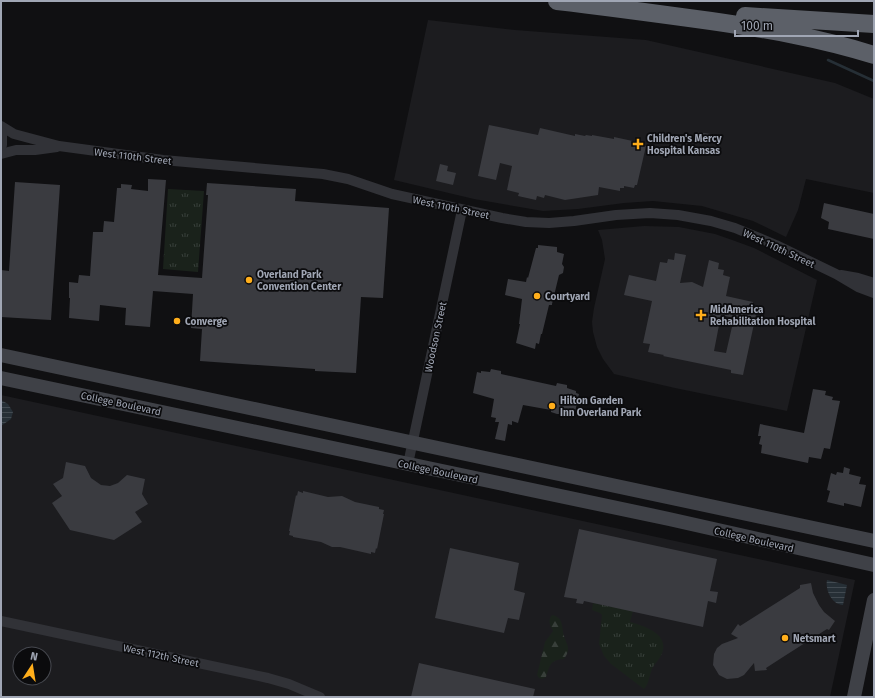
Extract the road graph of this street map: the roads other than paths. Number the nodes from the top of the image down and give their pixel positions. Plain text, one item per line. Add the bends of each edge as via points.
1 (557, 1) edge
2 (644, 12) junction
3 (874, 24) edge
4 (874, 55) edge
5 (1, 126) edge
6 (1, 133) edge
7 (1, 145) edge
8 (59, 146) junction
9 (1, 154) edge
10 (462, 210) junction
11 (836, 274) junction
12 (874, 283) edge
13 (874, 293) edge
14 (1, 355) edge
15 (1, 378) edge
16 (414, 443) junction
17 (408, 464) junction
18 (874, 541) edge
19 (874, 565) edge
20 (874, 600) edge
21 (1, 621) edge
22 (320, 697) edge
23 (854, 697) edge

1 - 2 highway
2 - 3 highway
2 - 4 highway via 782,32
5 - 8 street, West 110th Street via 14,134
6 - 7 street
8 - 9 street, West 110th Street
8 - 10 street, West 110th Street via 163,160 323,174 392,194
10 - 11 street, West 110th Street via 544,223 639,213 693,217 735,228
10 - 16 street, Woodson Street
11 - 12 street, West 110th Street
11 - 13 street, West 110th Street
14 - 16 main road
15 - 17 main road, College Boulevard
16 - 17 street, Woodson Street
16 - 18 main road
17 - 19 main road, College Boulevard
20 - 23 main road
21 - 22 street, West 112th Street via 268,678

